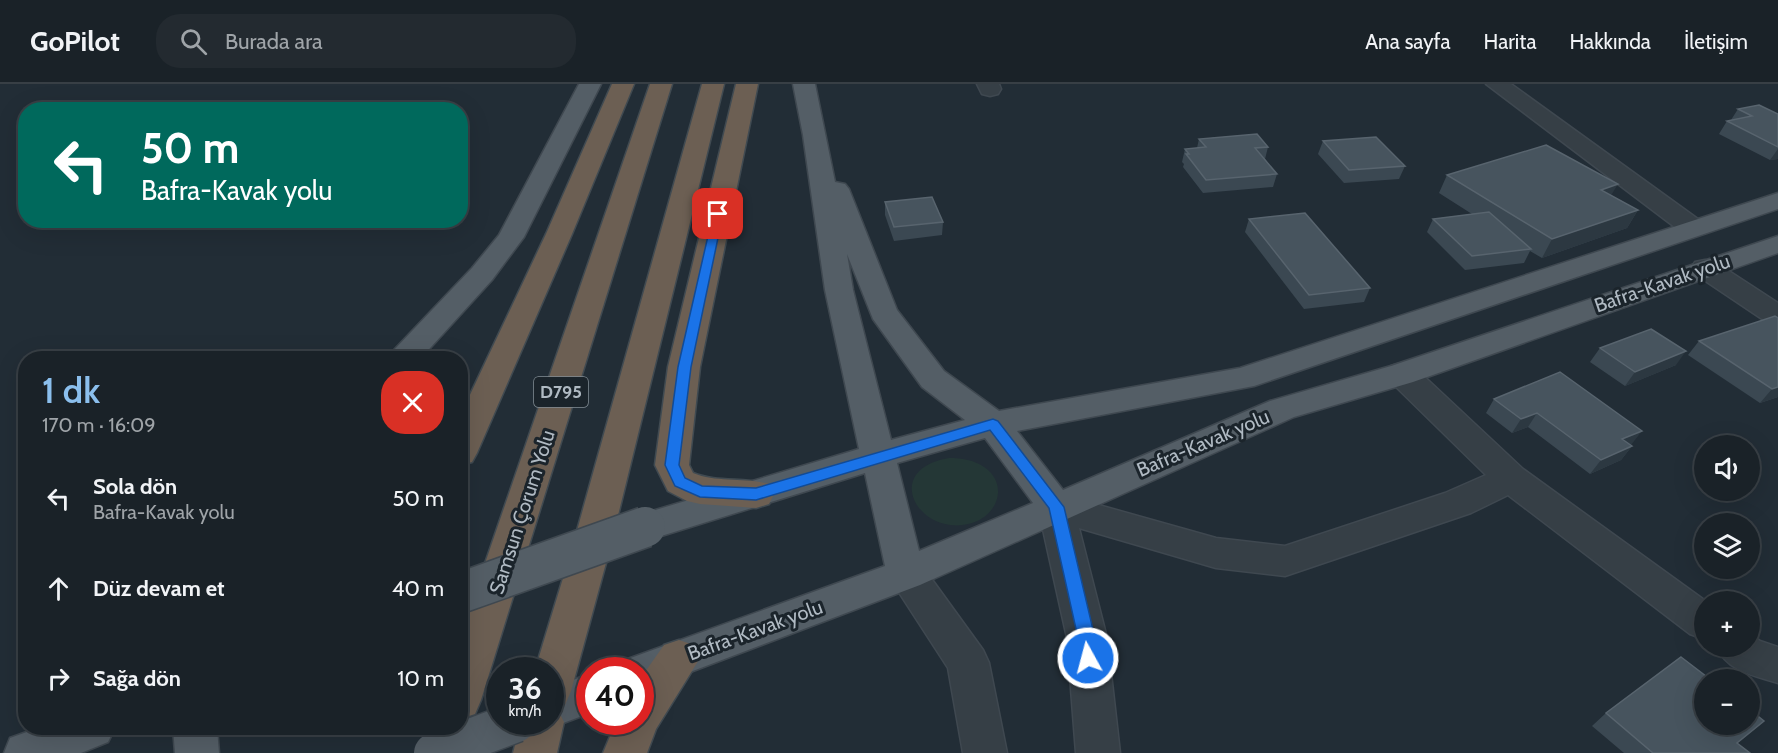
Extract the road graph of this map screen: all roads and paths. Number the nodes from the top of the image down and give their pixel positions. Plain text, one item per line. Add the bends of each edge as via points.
1 (590, 84) edge
2 (622, 84) edge
3 (661, 84) edge
4 (713, 84) edge
5 (747, 84) edge
6 (804, 84) edge
7 (1497, 84) edge
8 (815, 135) junction
9 (538, 187) junction
10 (1778, 201) edge
11 (1693, 228) junction
12 (1778, 244) edge
13 (1705, 268) junction
14 (1778, 315) edge
15 (386, 351) edge
16 (410, 351) edge
17 (1402, 374) junction
18 (993, 424) junction
19 (468, 435) edge
20 (878, 456) junction
21 (1511, 478) junction
22 (756, 494) junction
23 (1056, 507) junction
24 (906, 574) junction
25 (468, 590) edge
26 (1694, 615) edge
27 (560, 657) edge
28 (1753, 657) edge
29 (679, 658) junction
30 (1778, 665) edge
31 (654, 668) edge
32 (468, 675) edge
33 (654, 695) edge
34 (486, 733) edge
35 (25, 735) edge
36 (74, 735) edge
37 (196, 735) edge
38 (449, 735) edge
39 (539, 735) edge
40 (632, 735) edge
41 (9, 753) edge
42 (26, 753) edge
43 (197, 753) edge
44 (434, 753) edge
45 (443, 753) edge
46 (535, 753) edge
47 (625, 753) edge
48 (985, 753) edge
49 (1098, 753) edge

1 - 9 main road
2 - 19 highway
3 - 32 highway, Samsun Çorum Yolu / D795
4 - 27 highway
5 - 22 highway via 684,367 672,465 680,482 700,491
6 - 8 main road
7 - 11 street
8 - 18 main road via 883,312 933,379
8 - 20 main road via 839,290
9 - 15 main road via 451,288
9 - 16 main road via 511,237
10 - 11 main road
11 - 18 main road via 1243,378
12 - 13 main road, Bafra-Kavak yolu
13 - 14 street
13 - 17 main road, Bafra-Kavak yolu
17 - 21 street
17 - 23 main road, Bafra-Kavak yolu via 1282,409
18 - 20 main road
18 - 23 main road
20 - 22 main road
20 - 24 main road
21 - 23 street via 1458,503 1285,561 1216,553
21 - 26 street
22 - 25 main road, bridge via 645,527
23 - 24 main road, Bafra-Kavak yolu
23 - 49 street via 1087,638
24 - 29 main road, Bafra-Kavak yolu
24 - 48 street via 968,663
28 - 30 street
29 - 31 main road, Bafra-Kavak yolu
29 - 33 highway
34 - 44 main road, bridge
35 - 41 main road
36 - 42 main road
37 - 43 main road
38 - 45 highway
39 - 46 highway
40 - 47 highway

